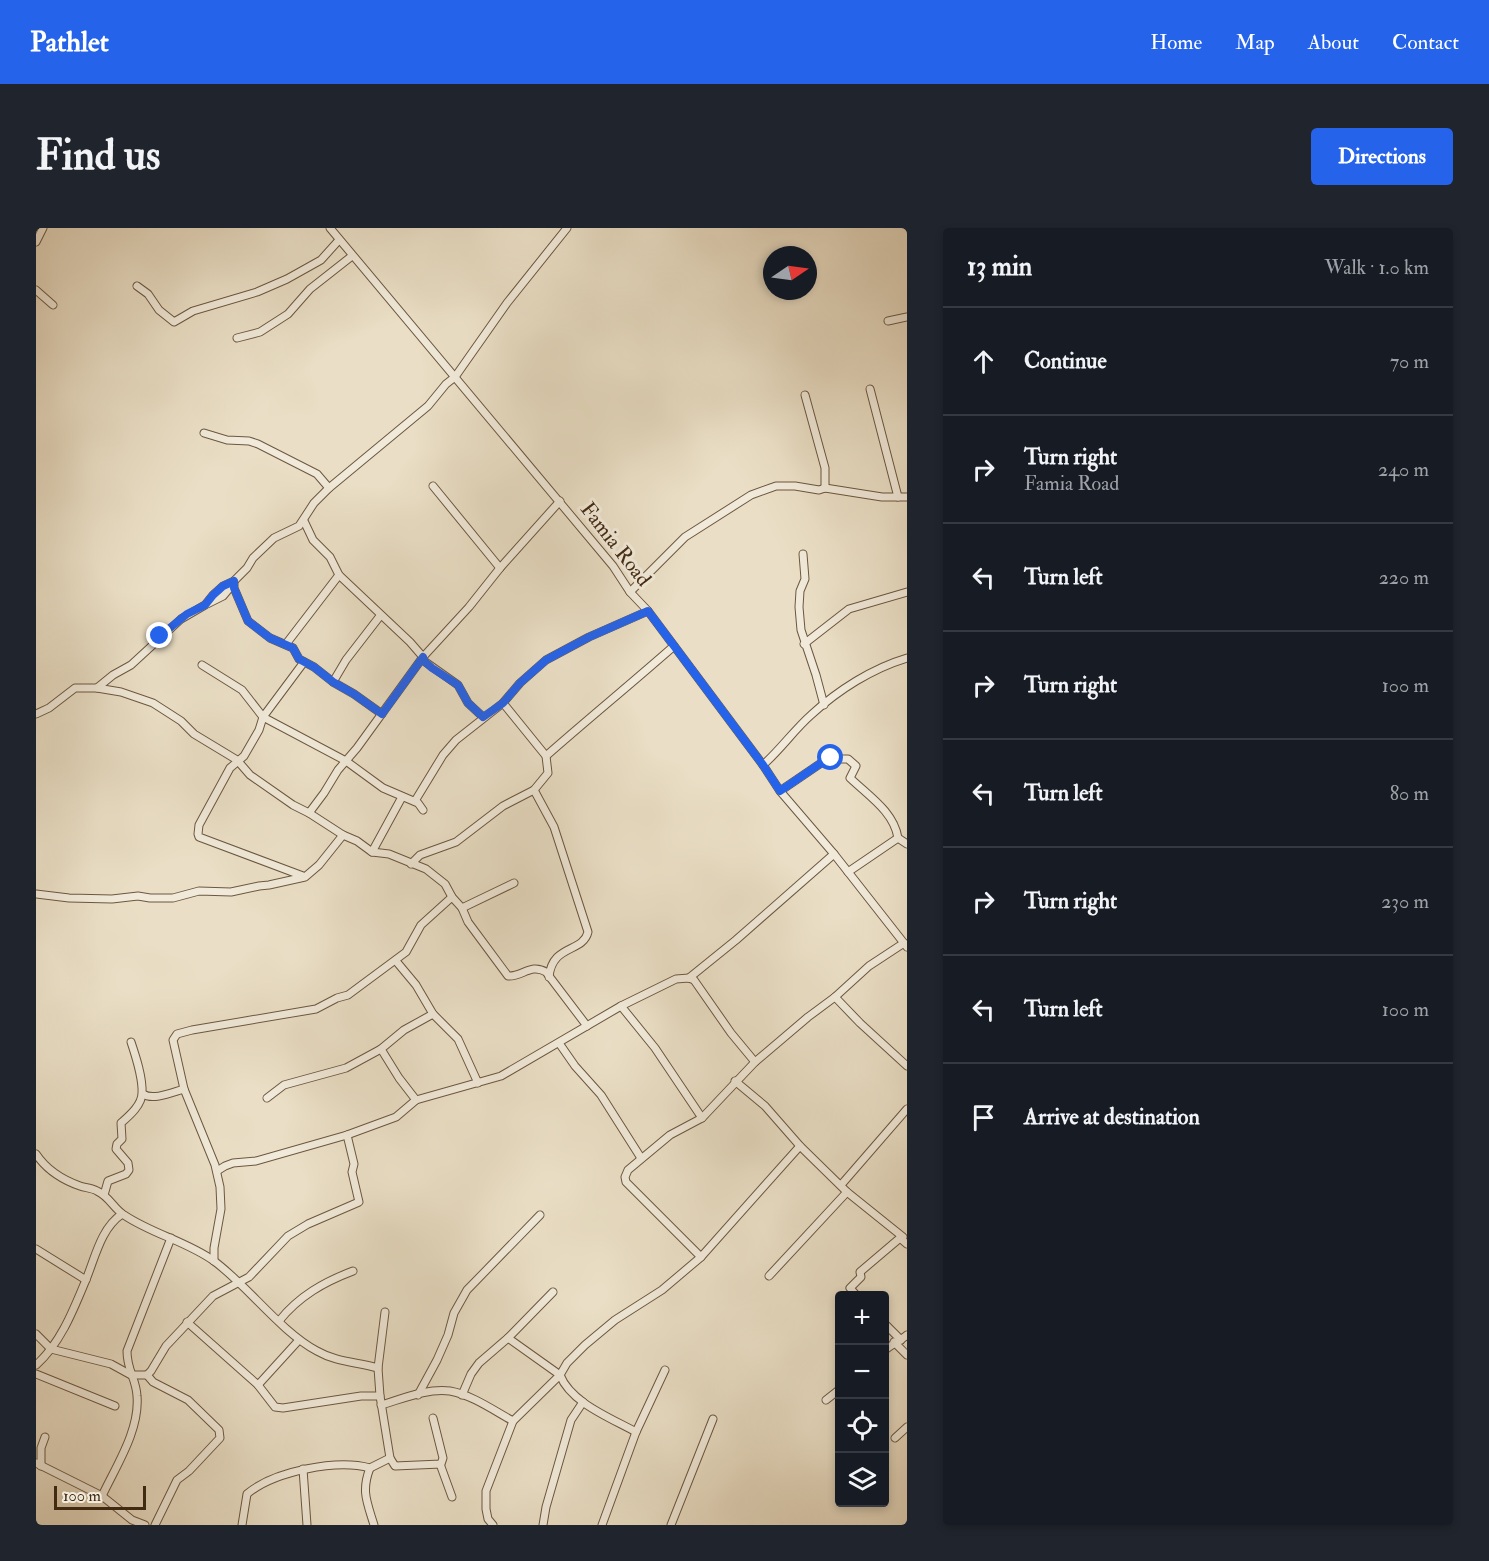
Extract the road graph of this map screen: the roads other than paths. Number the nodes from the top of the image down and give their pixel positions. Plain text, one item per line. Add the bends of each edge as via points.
1 (44, 228) edge
2 (330, 228) edge
3 (567, 228) edge
4 (339, 240) junction
5 (36, 242) edge
6 (352, 256) junction
7 (137, 286) dead end
8 (36, 290) edge
9 (53, 305) dead end
10 (907, 317) edge
11 (888, 321) dead end
12 (237, 338) dead end
13 (455, 377) junction
14 (870, 389) dead end
15 (805, 395) dead end
16 (204, 434) dead end
17 (433, 486) dead end
18 (329, 488) junction
19 (825, 488) junction
20 (898, 497) junction
21 (907, 497) edge
22 (560, 501) junction
23 (304, 521) junction
24 (803, 554) dead end
25 (500, 568) junction
26 (339, 575) junction
27 (234, 581) junction
28 (630, 592) junction
29 (907, 592) edge
30 (648, 611) junction
31 (380, 616) junction
32 (286, 644) junction
33 (804, 644) junction
34 (674, 646) junction
35 (423, 657) junction
36 (907, 658) edge
37 (304, 662) junction
38 (202, 665) dead end
39 (333, 682) junction
40 (97, 688) junction
41 (503, 703) junction
42 (824, 705) junction
43 (36, 714) edge
44 (382, 714) junction
45 (263, 717) junction
46 (483, 717) junction
47 (546, 756) junction
48 (237, 760) junction
49 (346, 760) junction
50 (763, 765) junction
51 (534, 790) junction
52 (780, 791) junction
53 (402, 797) junction
54 (415, 801) junction
55 (423, 810) dead end
56 (309, 813) junction
57 (343, 835) junction
58 (898, 838) junction
59 (907, 844) edge
60 (372, 852) junction
61 (834, 854) junction
62 (411, 864) junction
63 (848, 872) junction
64 (305, 878) junction
65 (514, 883) dead end
66 (36, 894) edge
67 (452, 897) junction
68 (462, 908) junction
69 (905, 945) edge
70 (396, 961) junction
71 (549, 977) junction
72 (689, 978) junction
73 (836, 997) junction
74 (621, 1006) junction
75 (433, 1014) junction
76 (587, 1026) junction
77 (131, 1042) dead end
78 (559, 1043) junction
79 (381, 1049) junction
80 (755, 1062) junction
81 (907, 1066) edge
82 (735, 1081) junction
83 (478, 1083) junction
84 (184, 1089) junction
85 (143, 1094) junction
86 (267, 1098) dead end
87 (416, 1100) junction
88 (907, 1109) edge
89 (702, 1118) junction
90 (347, 1135) junction
91 (800, 1146) junction
92 (36, 1154) edge
93 (641, 1158) junction
94 (217, 1171) junction
95 (841, 1185) junction
96 (847, 1192) junction
97 (104, 1195) junction
98 (122, 1214) junction
99 (540, 1215) dead end
100 (904, 1237) edge
101 (171, 1238) junction
102 (36, 1249) edge
103 (701, 1257) junction
104 (214, 1261) junction
105 (353, 1271) dead end
106 (769, 1276) dead end
107 (86, 1280) junction
108 (237, 1282) junction
109 (853, 1291) edge
110 (553, 1292) dead end
111 (385, 1312) dead end
112 (279, 1321) junction
113 (187, 1322) junction
114 (889, 1327) edge
115 (36, 1334) edge
116 (508, 1338) junction
117 (901, 1339) edge
118 (299, 1340) junction
119 (51, 1349) junction
120 (907, 1355) edge
121 (36, 1365) edge
122 (378, 1368) junction
123 (665, 1370) dead end
124 (36, 1374) edge
125 (131, 1375) junction
126 (147, 1375) junction
127 (560, 1375) junction
128 (258, 1385) junction
129 (835, 1393) edge
130 (418, 1395) junction
131 (462, 1395) junction
132 (825, 1400) dead end
133 (380, 1401) junction
134 (583, 1402) junction
135 (115, 1406) dead end
136 (434, 1418) dead end
137 (713, 1419) dead end
138 (513, 1421) junction
139 (907, 1427) edge
140 (636, 1432) junction
141 (45, 1437) dead end
142 (895, 1438) dead end
143 (390, 1458) junction
144 (440, 1464) junction
145 (39, 1465) edge
146 (370, 1468) junction
147 (303, 1470) junction
148 (102, 1496) junction
149 (452, 1497) dead end
150 (131, 1522) edge
151 (144, 1525) edge
152 (155, 1525) edge
153 (242, 1525) edge
154 (307, 1525) edge
155 (374, 1525) edge
156 (493, 1525) edge
157 (543, 1525) edge
158 (602, 1525) edge
159 (671, 1525) edge

1 - 5 street
2 - 4 street, Famia Road
3 - 13 street
4 - 6 street, Famia Road
4 - 7 street via 321,260 288,279 193,311 174,322
6 - 12 street via 310,289 288,314 260,332
6 - 13 street, Famia Road
8 - 9 street
10 - 11 street
13 - 18 street via 428,406
13 - 22 street, Famia Road
14 - 20 street
15 - 19 street via 825,468
16 - 18 street via 258,444 317,474
17 - 25 street
18 - 23 street
19 - 20 street
19 - 28 street via 776,486 752,495 685,537
20 - 21 street
22 - 25 street
22 - 28 street, Famia Road
23 - 26 street
23 - 27 street via 274,538
24 - 33 street via 805,579 799,607
25 - 35 street
26 - 31 street
26 - 32 street
27 - 32 street via 248,621 270,638
27 - 40 street via 223,596 181,619 131,665
28 - 30 street, Famia Road
29 - 33 street via 849,609
30 - 34 street, Famia Road
30 - 41 street via 546,660
31 - 35 street
31 - 39 street
32 - 37 street
33 - 42 street
34 - 47 street
34 - 50 street, Famia Road
35 - 44 street
35 - 46 street via 458,685 468,703
36 - 42 street via 864,677
37 - 39 street
37 - 45 street
38 - 45 street via 242,690
39 - 44 street
40 - 43 street via 75,688
40 - 48 street via 153,703
41 - 46 street
41 - 47 street
42 - 50 street
44 - 49 street
45 - 48 street via 244,756
45 - 49 street
46 - 54 street via 443,755
47 - 51 street via 548,773
48 - 56 street via 275,794
48 - 64 street via 199,825 198,834
49 - 53 street
49 - 56 street
50 - 52 street, Famia Road
51 - 62 street via 502,806 456,842 420,855
51 - 71 street via 554,826 588,932 583,941 554,959
52 - 58 street via 827,759 848,759 856,766 850,778 891,817
52 - 61 street, Famia Road
53 - 54 street
53 - 60 street
54 - 55 street
56 - 57 street
57 - 60 street
57 - 64 street
58 - 59 street
58 - 63 street
60 - 62 street via 389,854
61 - 63 street, Famia Road
61 - 72 street
62 - 67 street via 426,869 445,884
63 - 69 street, Famia Road
64 - 66 street via 231,892 199,891 173,898 69,898
65 - 68 street
67 - 68 street
67 - 70 street via 422,925
68 - 71 street via 508,976 535,968
69 - 73 street via 869,966
70 - 75 street
70 - 84 street via 348,995 316,1009 177,1034 173,1040
71 - 76 street
72 - 74 street via 676,979
72 - 80 street
73 - 80 street
73 - 81 street
74 - 76 street
74 - 89 street
75 - 79 street
75 - 83 street via 458,1039
76 - 78 street
77 - 85 street
78 - 83 street via 501,1076
78 - 93 street via 601,1095
79 - 86 street via 346,1068 284,1085
79 - 87 street
80 - 82 street
82 - 89 street
82 - 91 street via 765,1106
83 - 87 street
84 - 85 street via 154,1097
84 - 94 street
85 - 97 street via 134,1113 121,1124 122,1139 116,1149 128,1162 129,1170 108,1181
87 - 90 street via 396,1117
88 - 95 street
89 - 93 street via 670,1135
90 - 94 street via 256,1161 233,1163
90 - 108 street via 358,1202 288,1236 258,1270
91 - 95 street
91 - 103 street
92 - 97 street via 63,1179
93 - 103 street via 628,1170 626,1182
94 - 104 street via 221,1209
95 - 96 street
96 - 100 street
96 - 106 street
97 - 98 street
98 - 101 street
98 - 107 street via 108,1228
99 - 130 street via 467,1290
100 - 109 street via 860,1272 861,1277 850,1288
101 - 104 street
101 - 125 street via 127,1351
102 - 107 street
103 - 127 street via 663,1290 615,1320 567,1363
104 - 108 street
105 - 112 street via 308,1293
107 - 119 street
108 - 112 street
108 - 113 street via 213,1296
110 - 116 street
111 - 122 street
112 - 118 street
113 - 126 street
113 - 128 street
114 - 117 street
115 - 119 street
116 - 127 street
116 - 131 street via 479,1363
117 - 120 street
118 - 122 street via 334,1360
118 - 128 street
119 - 121 street
119 - 125 street via 111,1364
122 - 133 street
123 - 140 street
124 - 135 street
125 - 126 street
125 - 148 street via 137,1398 136,1420
126 - 152 street via 188,1400 220,1434 189,1472 177,1480
127 - 134 street
127 - 138 street
128 - 133 street via 271,1404 279,1408 361,1396
129 - 132 street
130 - 131 street via 449,1391
130 - 133 street
131 - 138 street
133 - 143 street
134 - 140 street
134 - 157 street via 571,1420
136 - 144 street via 443,1458
137 - 159 street
138 - 156 street via 486,1491 488,1519
139 - 142 street
140 - 158 street
141 - 145 street
143 - 144 street via 394,1466
143 - 146 street
144 - 149 street
145 - 148 street
146 - 147 street via 356,1464
146 - 155 street via 365,1482 366,1497
147 - 153 street via 247,1494
147 - 154 street
148 - 150 street
150 - 151 street

